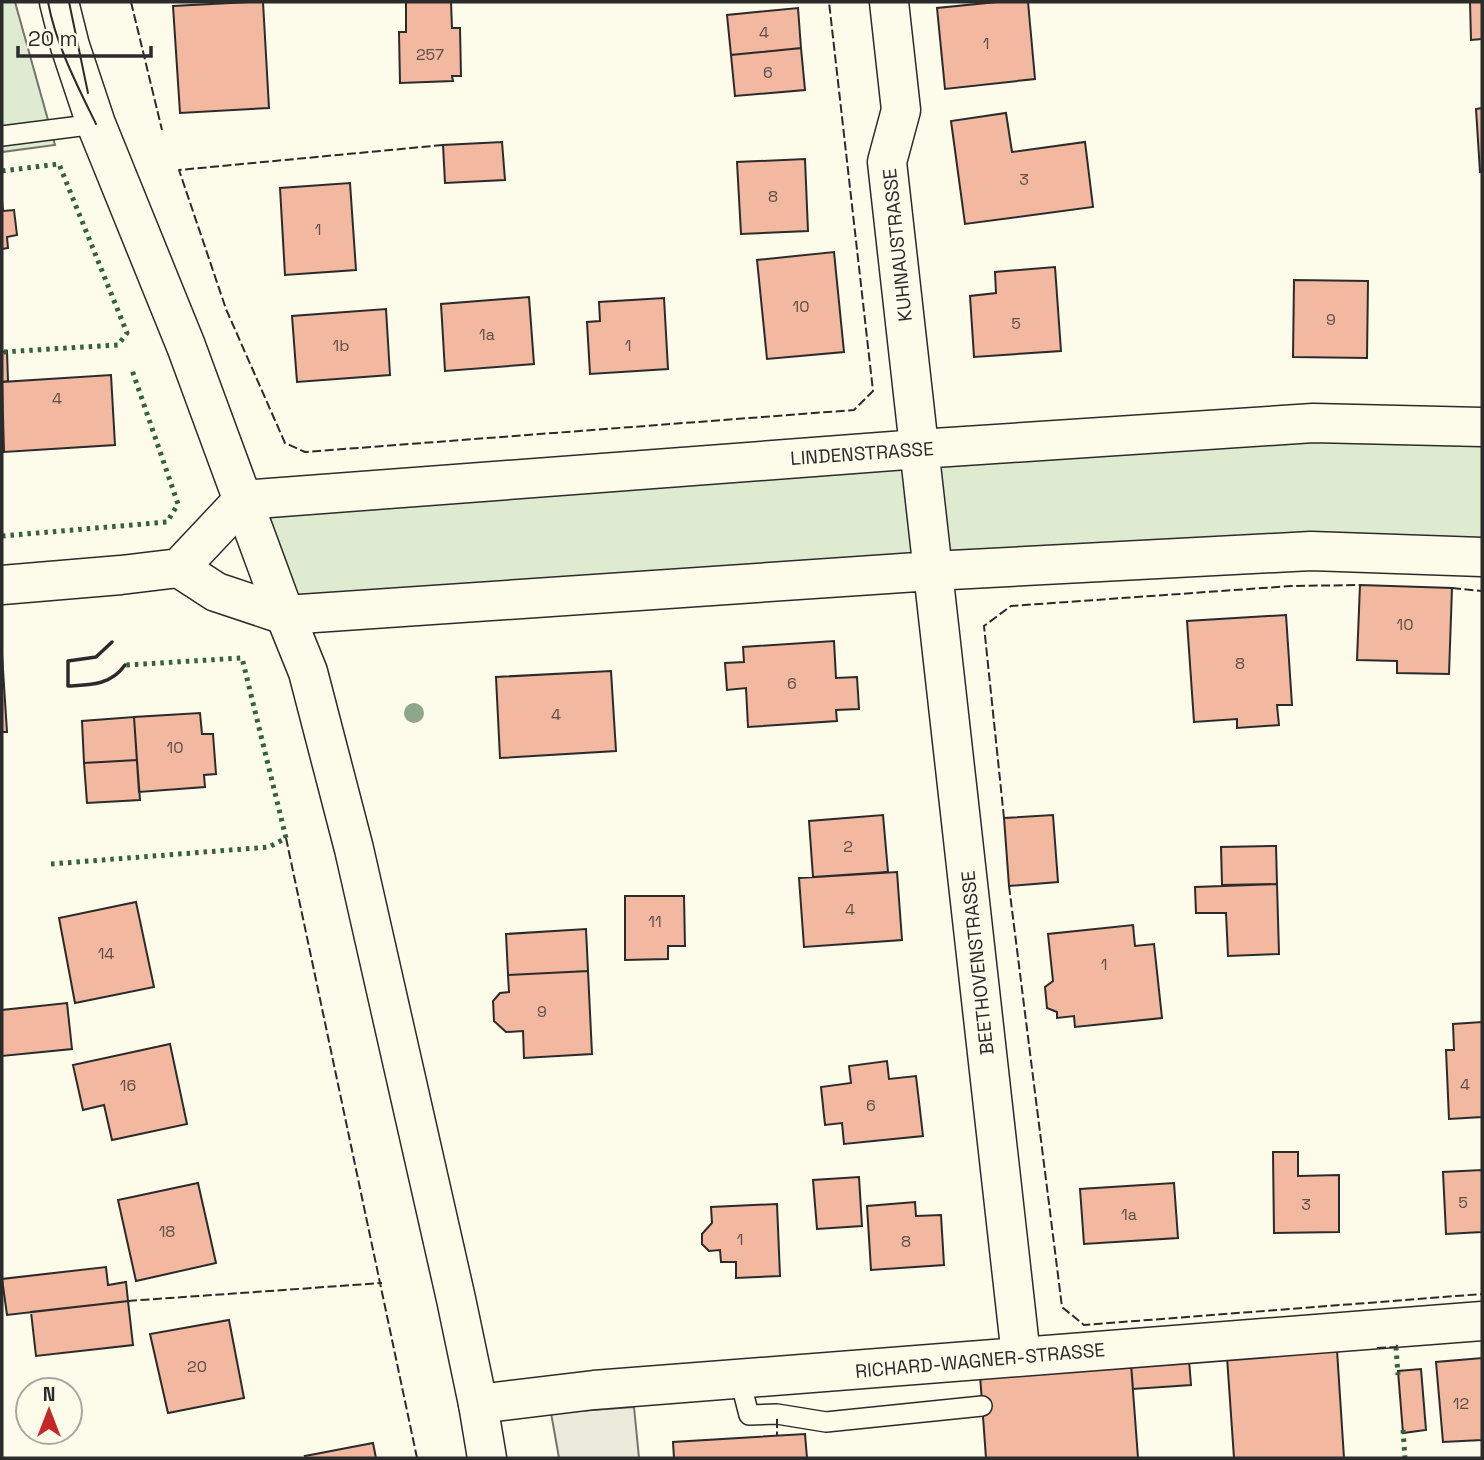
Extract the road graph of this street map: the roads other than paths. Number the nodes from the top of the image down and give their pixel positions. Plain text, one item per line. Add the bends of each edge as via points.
1 (60, 2) edge
2 (889, 2) edge
3 (96, 124) junction
4 (2, 136) edge
5 (1482, 428) edge
6 (919, 449) junction
7 (243, 500) junction
8 (1482, 557) edge
9 (179, 568) junction
10 (932, 571) junction
11 (2, 585) edge
12 (285, 615) junction
13 (1482, 1321) edge
14 (1021, 1356) junction
15 (740, 1380) junction
16 (478, 1404) junction
17 (982, 1406) dead end
18 (487, 1458) edge

1 - 3 street
2 - 6 street, KUHNAUSTRASSE via 901,110 887,162
3 - 4 lane
3 - 7 street
5 - 6 street, LINDENSTRASSE via 1313,424
6 - 7 street, LINDENSTRASSE
6 - 10 street, KUHNAUSTRASSE
7 - 9 street
7 - 12 street
8 - 10 street via 1311,551
9 - 11 street
9 - 12 street via 216,592
10 - 12 street
10 - 14 street, BEETHOVENSTRASSE
12 - 16 street via 308,672 354,849
13 - 14 street, RICHARD-WAGNER-STRASSE
14 - 15 street, RICHARD-WAGNER-STRASSE
15 - 16 street, RICHARD-WAGNER-STRASSE
15 - 17 lane via 749,1415 777,1414 825,1422
16 - 18 street

